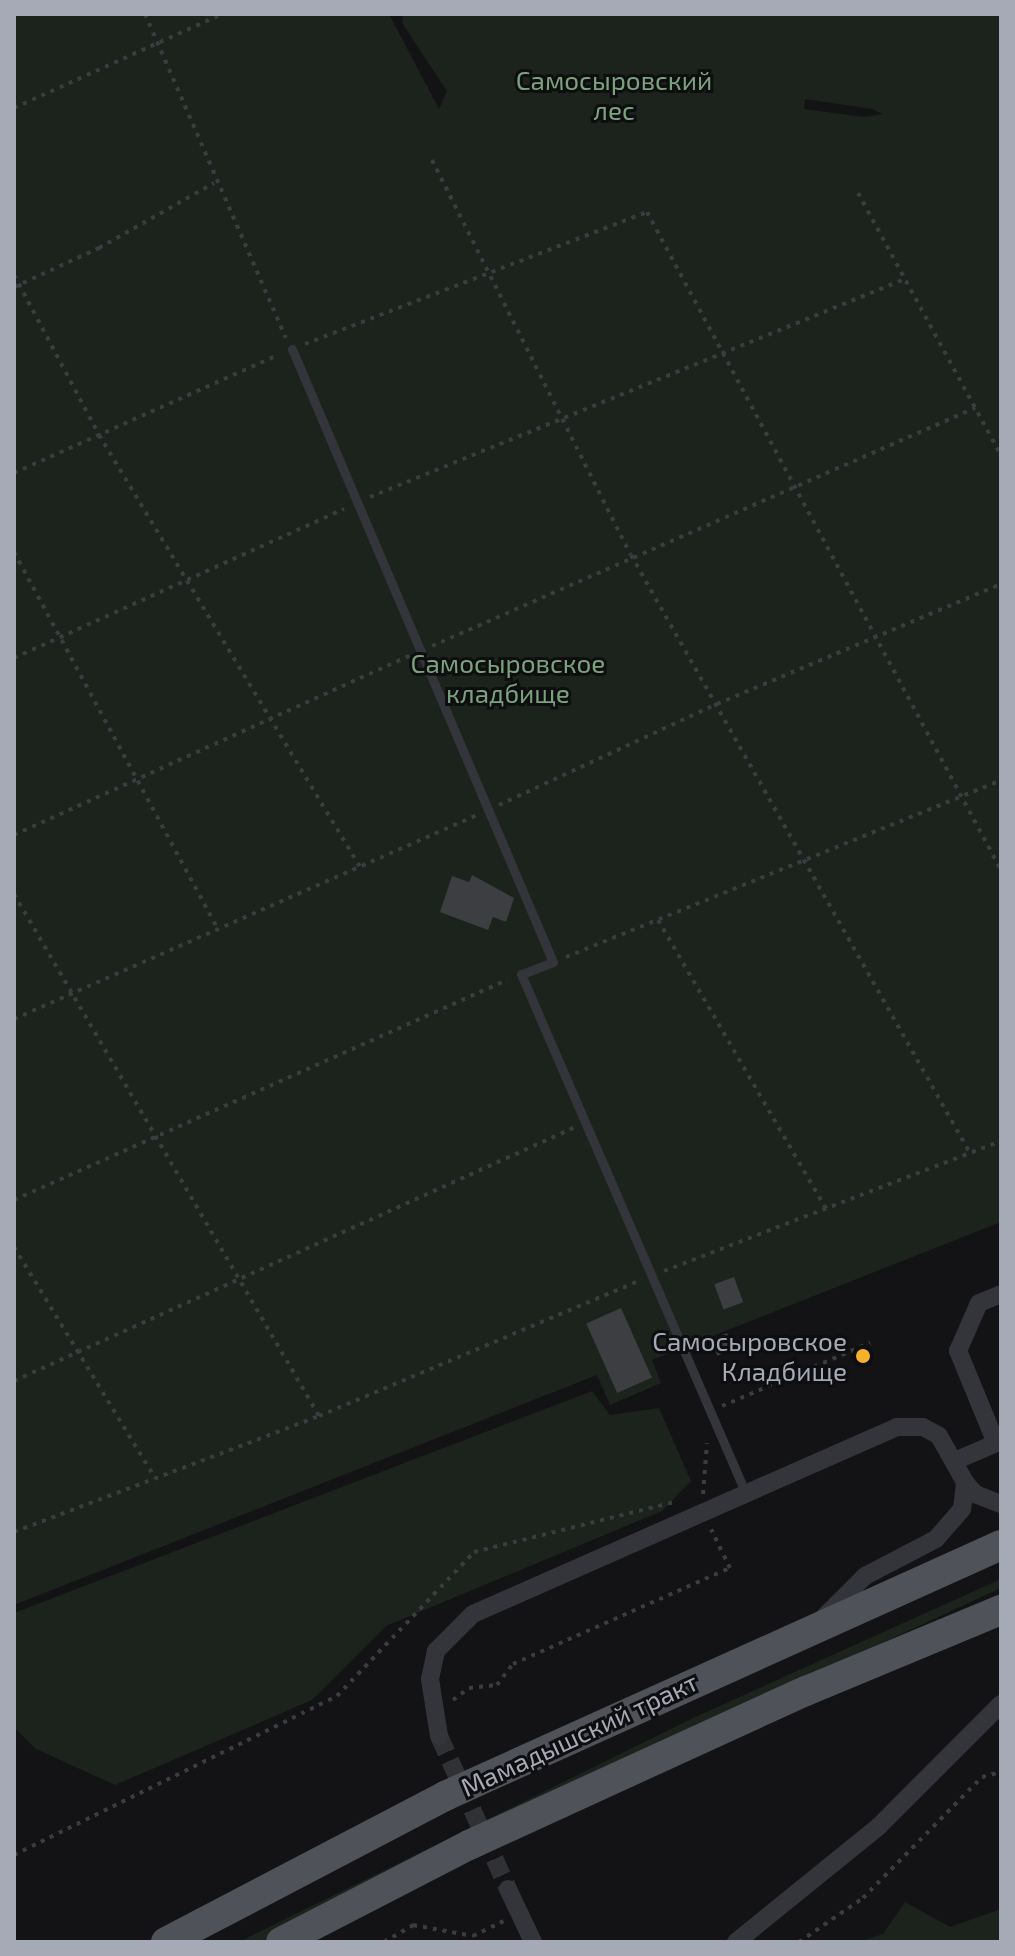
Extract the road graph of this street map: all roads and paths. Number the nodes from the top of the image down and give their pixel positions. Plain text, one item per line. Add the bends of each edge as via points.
1 (145, 14) edge
2 (222, 14) edge
3 (155, 43) junction
4 (14, 108) edge
5 (432, 160) dead end
6 (215, 182) junction
7 (858, 193) dead end
8 (487, 273) junction
9 (14, 275) edge
10 (905, 279) junction
11 (16, 285) edge
12 (292, 349) junction
13 (723, 353) junction
14 (975, 408) junction
15 (559, 420) junction
16 (99, 435) junction
17 (1001, 455) edge
18 (14, 473) edge
19 (796, 489) junction
20 (356, 503) junction
21 (14, 552) edge
22 (631, 555) junction
23 (187, 580) junction
24 (1001, 584) edge
25 (877, 637) junction
26 (60, 638) junction
27 (419, 651) junction
28 (14, 658) edge
29 (717, 704) junction
30 (270, 719) junction
31 (137, 779) junction
32 (1001, 780) edge
33 (961, 797) junction
34 (488, 811) junction
35 (14, 835) edge
36 (808, 861) junction
37 (360, 867) junction
38 (1001, 870) edge
39 (14, 894) edge
40 (658, 920) junction
41 (218, 929) junction
42 (553, 962) junction
43 (521, 974) junction
44 (72, 994) junction
45 (14, 1019) edge
46 (585, 1123) junction
47 (155, 1137) junction
48 (1001, 1141) edge
49 (970, 1153) junction
50 (14, 1200) edge
51 (826, 1209) junction
52 (14, 1247) edge
53 (651, 1276) junction
54 (240, 1281) junction
55 (1001, 1294) edge
56 (78, 1352) junction
57 (14, 1381) edge
58 (319, 1416) junction
59 (998, 1442) edge
60 (957, 1460) junction
61 (155, 1478) junction
62 (965, 1482) junction
63 (746, 1494) junction
64 (1001, 1504) edge
65 (703, 1513) junction
66 (14, 1532) edge
67 (1001, 1545) edge
68 (1001, 1610) edge
69 (813, 1628) junction
70 (1001, 1704) edge
71 (439, 1736) tunnel mouth
72 (1001, 1772) edge
73 (14, 1855) edge
74 (508, 1889) tunnel mouth
75 (473, 1936) dead end
76 (166, 1942) edge
77 (281, 1942) edge
78 (384, 1942) edge
79 (533, 1942) edge
80 (736, 1942) edge
81 (799, 1942) edge

1 - 3 path
2 - 3 path
3 - 4 path
3 - 6 path
5 - 8 path
6 - 11 path via 99,248
6 - 12 path
7 - 10 path
8 - 12 path
8 - 13 path via 647,212
8 - 15 path
9 - 11 path
10 - 13 path
10 - 14 path
11 - 16 path
12 - 16 path
12 - 20 lane
13 - 15 path
13 - 19 path
14 - 17 path
14 - 19 path
15 - 20 path
15 - 22 path
16 - 18 path
16 - 23 path
19 - 22 path
19 - 25 path
20 - 23 path
20 - 27 lane
21 - 26 path
22 - 27 path
22 - 29 path
23 - 26 path
23 - 30 path
24 - 25 path
25 - 29 path
25 - 33 path
26 - 28 path
26 - 31 path
27 - 30 path
27 - 34 lane
29 - 34 path
29 - 36 path
30 - 31 path
30 - 37 path
31 - 35 path
31 - 41 path
32 - 33 path
33 - 36 path
33 - 38 path
34 - 37 path
34 - 42 lane
36 - 40 path
36 - 49 path
37 - 41 path
39 - 44 path
40 - 42 path
40 - 51 path
41 - 44 path
42 - 43 lane
43 - 46 lane
43 - 47 path
44 - 45 path
44 - 47 path
46 - 53 lane
46 - 54 path
47 - 50 path
47 - 54 path
48 - 49 path
49 - 51 path
51 - 53 path
52 - 56 path
53 - 58 path
53 - 63 lane
54 - 56 path
54 - 58 path
55 - 59 street via 979,1303 958,1351
56 - 57 path
56 - 61 path
58 - 61 path
59 - 60 street
60 - 62 street
60 - 63 street via 939,1436 923,1427 897,1427
61 - 66 path
62 - 64 street via 975,1494
62 - 69 street via 962,1509 945,1531 905,1559 865,1576
63 - 65 street
65 - 71 street via 504,1597 451,1631 436,1651 430,1679
65 - 73 path via 691,1498 474,1552 337,1696
67 - 69 main road, Мамадышский тракт
68 - 77 main road via 806,1691 497,1832
69 - 76 main road, Мамадышский тракт via 445,1796
70 - 80 street via 879,1826
72 - 81 path via 982,1777 863,1898
74 - 79 street
75 - 78 path via 413,1925

